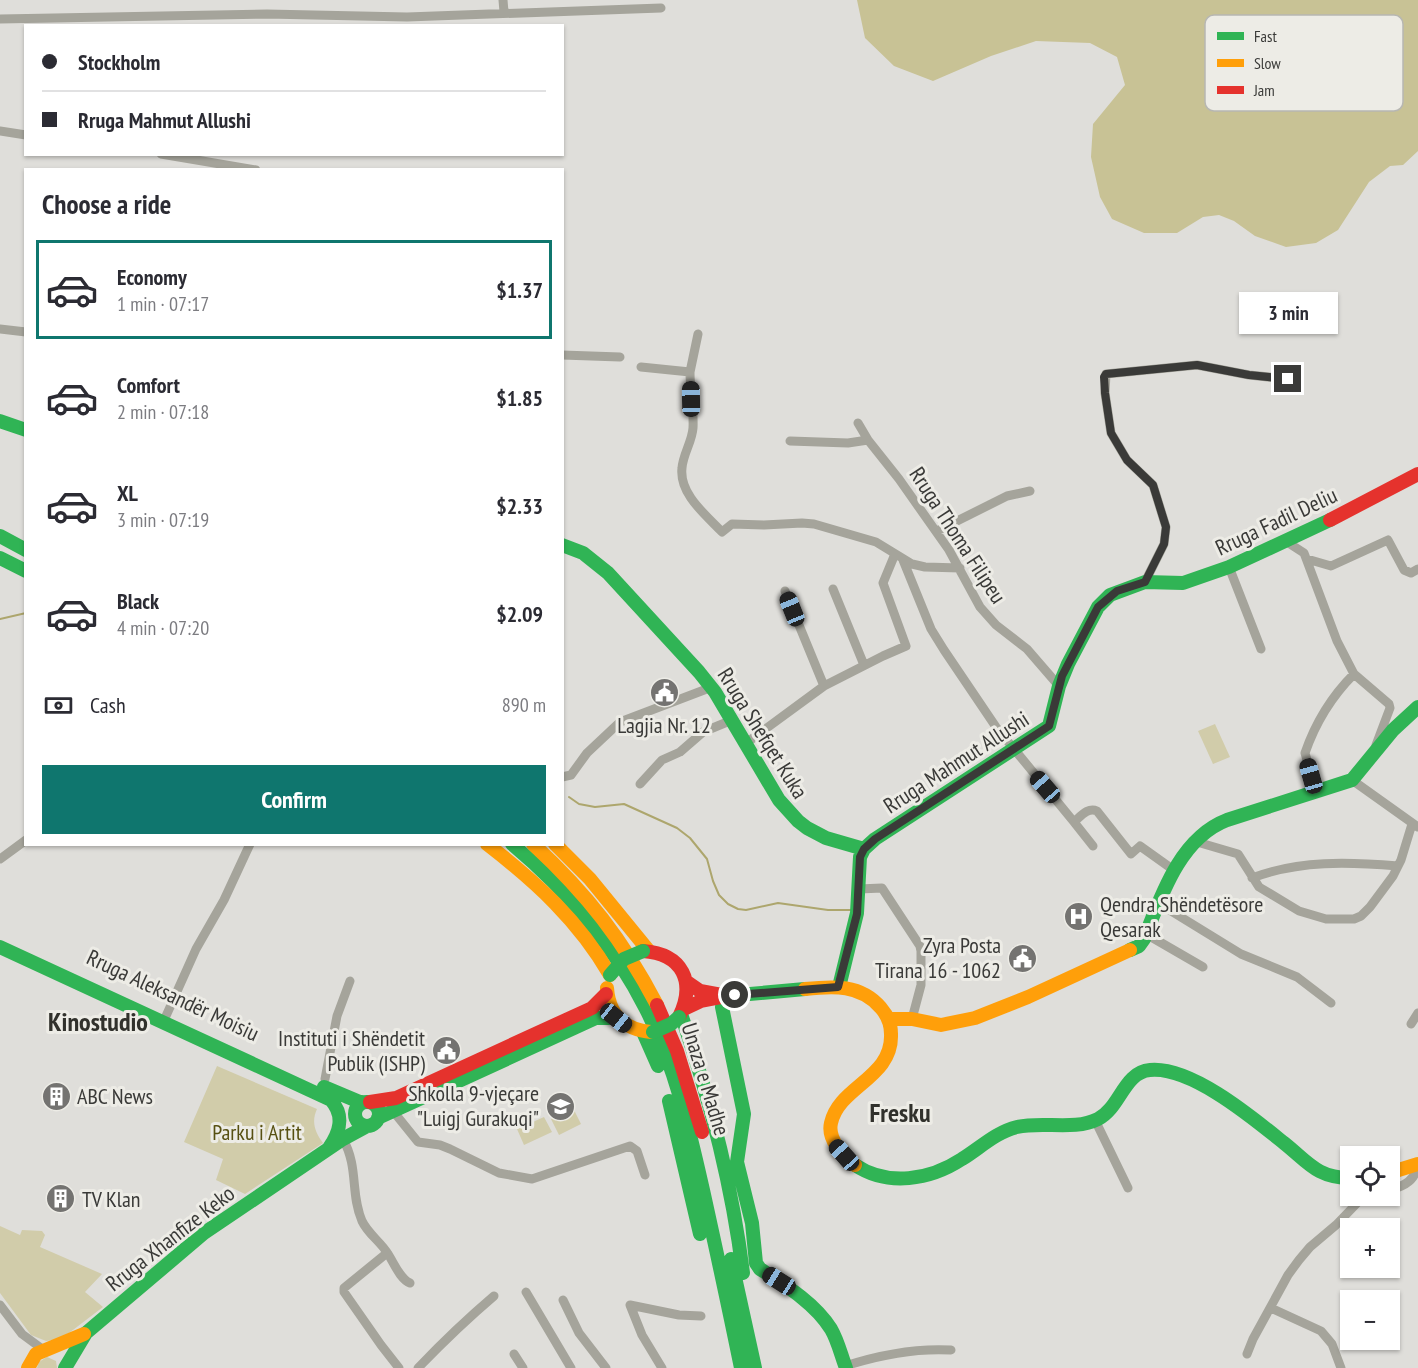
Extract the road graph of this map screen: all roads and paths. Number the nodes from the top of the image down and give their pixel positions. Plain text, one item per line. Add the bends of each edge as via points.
1 (503, 0) edge
2 (661, 8) dead end
3 (504, 12) junction
4 (267, 14) junction
5 (0, 19) edge
6 (374, 21) edge
7 (267, 24) edge
8 (0, 131) edge
9 (24, 135) edge
10 (173, 156) edge
11 (244, 168) edge
12 (0, 329) edge
13 (24, 332) edge
14 (698, 334) dead end
15 (564, 356) edge
16 (620, 357) dead end
17 (641, 367) dead end
18 (690, 372) junction
19 (1288, 379) dead end
20 (0, 421) edge
21 (858, 423) dead end
22 (24, 429) edge
23 (868, 440) junction
24 (790, 441) dead end
25 (1418, 474) edge
26 (1030, 491) dead end
27 (937, 531) junction
28 (0, 536) edge
29 (1287, 542) junction
30 (0, 543) edge
31 (564, 546) edge
32 (24, 549) edge
33 (24, 556) edge
34 (899, 557) junction
35 (0, 558) edge
36 (1307, 559) junction
37 (0, 566) edge
38 (1229, 567) junction
39 (960, 568) junction
40 (1418, 568) edge
41 (24, 571) edge
42 (24, 578) edge
43 (1145, 582) junction
44 (833, 589) dead end
45 (785, 591) dead end
46 (1261, 649) dead end
47 (864, 665) junction
48 (1354, 674) junction
49 (824, 686) junction
50 (1059, 686) junction
51 (712, 687) junction
52 (1416, 710) edge
53 (732, 720) junction
54 (745, 744) junction
55 (1014, 750) junction
56 (1374, 753) junction
57 (564, 777) edge
58 (1352, 780) junction
59 (640, 784) dead end
60 (1316, 792) junction
61 (1074, 822) junction
62 (1415, 826) edge
63 (24, 841) edge
64 (1197, 842) junction
65 (249, 846) edge
66 (490, 846) edge
67 (514, 846) edge
68 (535, 846) edge
69 (557, 846) edge
70 (1093, 846) dead end
71 (864, 849) junction
72 (0, 859) edge
73 (1398, 866) junction
74 (1175, 871) junction
75 (1252, 878) junction
76 (858, 902) junction
77 (1158, 903) junction
78 (1146, 934) junction
79 (0, 939) edge
80 (0, 947) edge
81 (646, 950) junction
82 (1203, 967) dead end
83 (610, 975) junction
84 (350, 981) dead end
85 (687, 982) junction
86 (838, 987) junction
87 (606, 994) junction
88 (731, 996) junction
89 (1330, 1003) dead end
90 (681, 1013) junction
91 (1418, 1013) edge
92 (166, 1016) junction
93 (616, 1018) junction
94 (889, 1019) junction
95 (912, 1019) junction
96 (1411, 1024) dead end
97 (643, 1032) junction
98 (325, 1078) dead end
99 (331, 1100) junction
100 (393, 1111) junction
101 (365, 1113) junction
102 (1095, 1120) junction
103 (343, 1139) junction
104 (330, 1148) junction
105 (1417, 1165) edge
106 (1400, 1170) edge
107 (645, 1175) dead end
108 (1340, 1177) edge
109 (1400, 1187) edge
110 (1128, 1188) dead end
111 (1354, 1206) edge
112 (387, 1253) junction
113 (410, 1283) dead end
114 (526, 1292) dead end
115 (494, 1296) dead end
116 (563, 1300) dead end
117 (0, 1305) edge
118 (1271, 1308) junction
119 (701, 1316) dead end
120 (86, 1333) junction
121 (22, 1334) junction
122 (749, 1341) junction
123 (951, 1350) dead end
124 (46, 1351) junction
125 (514, 1354) dead end
126 (1247, 1354) dead end
127 (29, 1366) edge
128 (845, 1367) edge
129 (64, 1368) edge
130 (399, 1368) edge
131 (417, 1368) edge
132 (523, 1368) edge
133 (571, 1368) edge
134 (606, 1368) edge
135 (662, 1368) edge
136 (741, 1368) edge
137 (755, 1368) edge
138 (1341, 1368) edge

1 - 3 street
2 - 3 street
3 - 6 street
4 - 5 street
4 - 6 street
4 - 7 street
8 - 9 street
10 - 11 street
12 - 13 street
14 - 18 street
15 - 16 street
17 - 18 street
18 - 34 street via 693,428 682,478 691,499 722,532 732,524 814,524 876,542
19 - 43 street via 1197,365 1106,374 1111,433 1127,460 1153,485 1166,527 1164,544
20 - 22 main road
21 - 23 street, Rruga Thoma Filipeu
23 - 24 street
23 - 27 street, Rruga Thoma Filipeu
25 - 29 main road, Rruga Fadil Deliu
26 - 27 street via 1008,496
27 - 39 street, Rruga Thoma Filipeu
28 - 32 main road
29 - 36 street
29 - 38 main road, Rruga Fadil Deliu
30 - 33 main road
31 - 51 main road, Rruga Shefqet Kuka via 583,553 608,573
34 - 39 street via 925,567
34 - 47 street via 883,583 906,646
34 - 55 street via 932,629
35 - 41 main road
36 - 40 street via 1331,566 1388,540 1404,570 1411,573
36 - 48 street via 1337,641
37 - 42 main road
38 - 43 main road, Rruga Fadil Deliu via 1183,583
38 - 46 street
39 - 50 street, Rruga Thoma Filipeu via 987,616 1027,649
43 - 50 main road, Rruga Mahmut Allushi via 1117,591 1104,601 1091,619
44 - 47 street
45 - 49 street
47 - 49 street
48 - 56 street via 1390,708
48 - 60 street via 1326,710 1305,753
49 - 54 street
50 - 55 main road, Rruga Mahmut Allushi via 1049,726
51 - 53 main road, Rruga Shefqet Kuka
51 - 57 street via 629,717 612,728 571,775
52 - 56 main road via 1398,724
53 - 54 main road, Rruga Shefqet Kuka
53 - 59 street via 703,732 680,752 662,760
54 - 71 main road, Rruga Shefqet Kuka via 778,800 799,825 819,836
55 - 61 street
55 - 71 main road, Rruga Mahmut Allushi
56 - 58 main road
58 - 60 main road
58 - 62 street
60 - 64 main road via 1216,825
61 - 70 street
61 - 74 street via 1093,809 1131,854 1140,846
62 - 73 street
63 - 72 street
64 - 74 main road
64 - 75 street via 1238,854
65 - 92 street
66 - 83 main road via 562,910 591,943
67 - 136 main road via 565,892 593,925 629,978 660,1039 688,1125
68 - 122 main road, Unaza e Madhe via 579,888 610,926 654,995 672,1034 698,1113
69 - 81 main road via 590,879
71 - 76 main road via 858,865
73 - 75 street via 1304,865
73 - 75 street via 1361,916 1344,920 1299,911 1259,887
74 - 77 main road
76 - 86 main road
76 - 95 street via 882,888 920,946 921,985
77 - 78 main road
77 - 89 street via 1241,954 1297,977
78 - 82 street
78 - 95 main road via 1138,945 988,1014 941,1025
79 - 92 main road, Rruga Aleksandër Moisiu
80 - 99 main road, Rruga Aleksandër Moisiu
81 - 83 main road, bridge via 619,961
81 - 85 main road via 671,958
83 - 87 main road
84 - 98 street via 337,1016
85 - 88 main road via 700,991
85 - 90 main road via 688,998
86 - 88 main road
86 - 94 main road via 866,995
87 - 93 main road
87 - 101 main road via 592,1008
88 - 90 main road via 701,1001
88 - 128 main road via 722,1007 744,1114 737,1162 752,1223 756,1263 794,1291 828,1325
90 - 97 main road, bridge via 662,1029
90 - 122 main road via 705,1085 734,1206
91 - 96 street
92 - 101 main road, Rruga Aleksandër Moisiu via 341,1095
93 - 97 main road
93 - 100 main road via 596,1018
94 - 95 main road
94 - 102 main road via 891,1040 887,1058 842,1102 832,1121 835,1144 860,1168 893,1179 923,1175 953,1165 994,1137 1015,1128
97 - 136 main road via 662,1078 702,1239
99 - 101 main road
99 - 104 main road via 341,1120
100 - 101 main road
100 - 107 street via 418,1142 440,1145 499,1173 536,1178 630,1146 637,1151
101 - 103 main road
102 - 108 main road via 1110,1110 1137,1074 1168,1071 1200,1084 1242,1110 1316,1171
102 - 110 street
103 - 104 main road, Rruga Xhanfize Keko
103 - 112 street via 353,1163 363,1222
104 - 120 main road, Rruga Xhanfize Keko via 204,1233
105 - 106 main road
105 - 109 street via 1410,1181
111 - 118 street via 1310,1247 1288,1275
112 - 113 street via 403,1279
112 - 130 street via 344,1292
114 - 133 street
115 - 131 street
116 - 134 street via 579,1333
117 - 121 street
118 - 126 street
118 - 138 street via 1321,1331 1332,1344
119 - 135 street via 630,1305
120 - 124 main road, Rruga Xhanfize Keko
120 - 129 main road, Rruga Xhanfize Keko
121 - 124 street
121 - 127 street via 28,1347
122 - 137 main road, Unaza e Madhe
123 - 128 street via 907,1351
124 - 127 main road, Rruga Xhanfize Keko via 36,1354
124 - 129 main road via 60,1356
125 - 132 street

